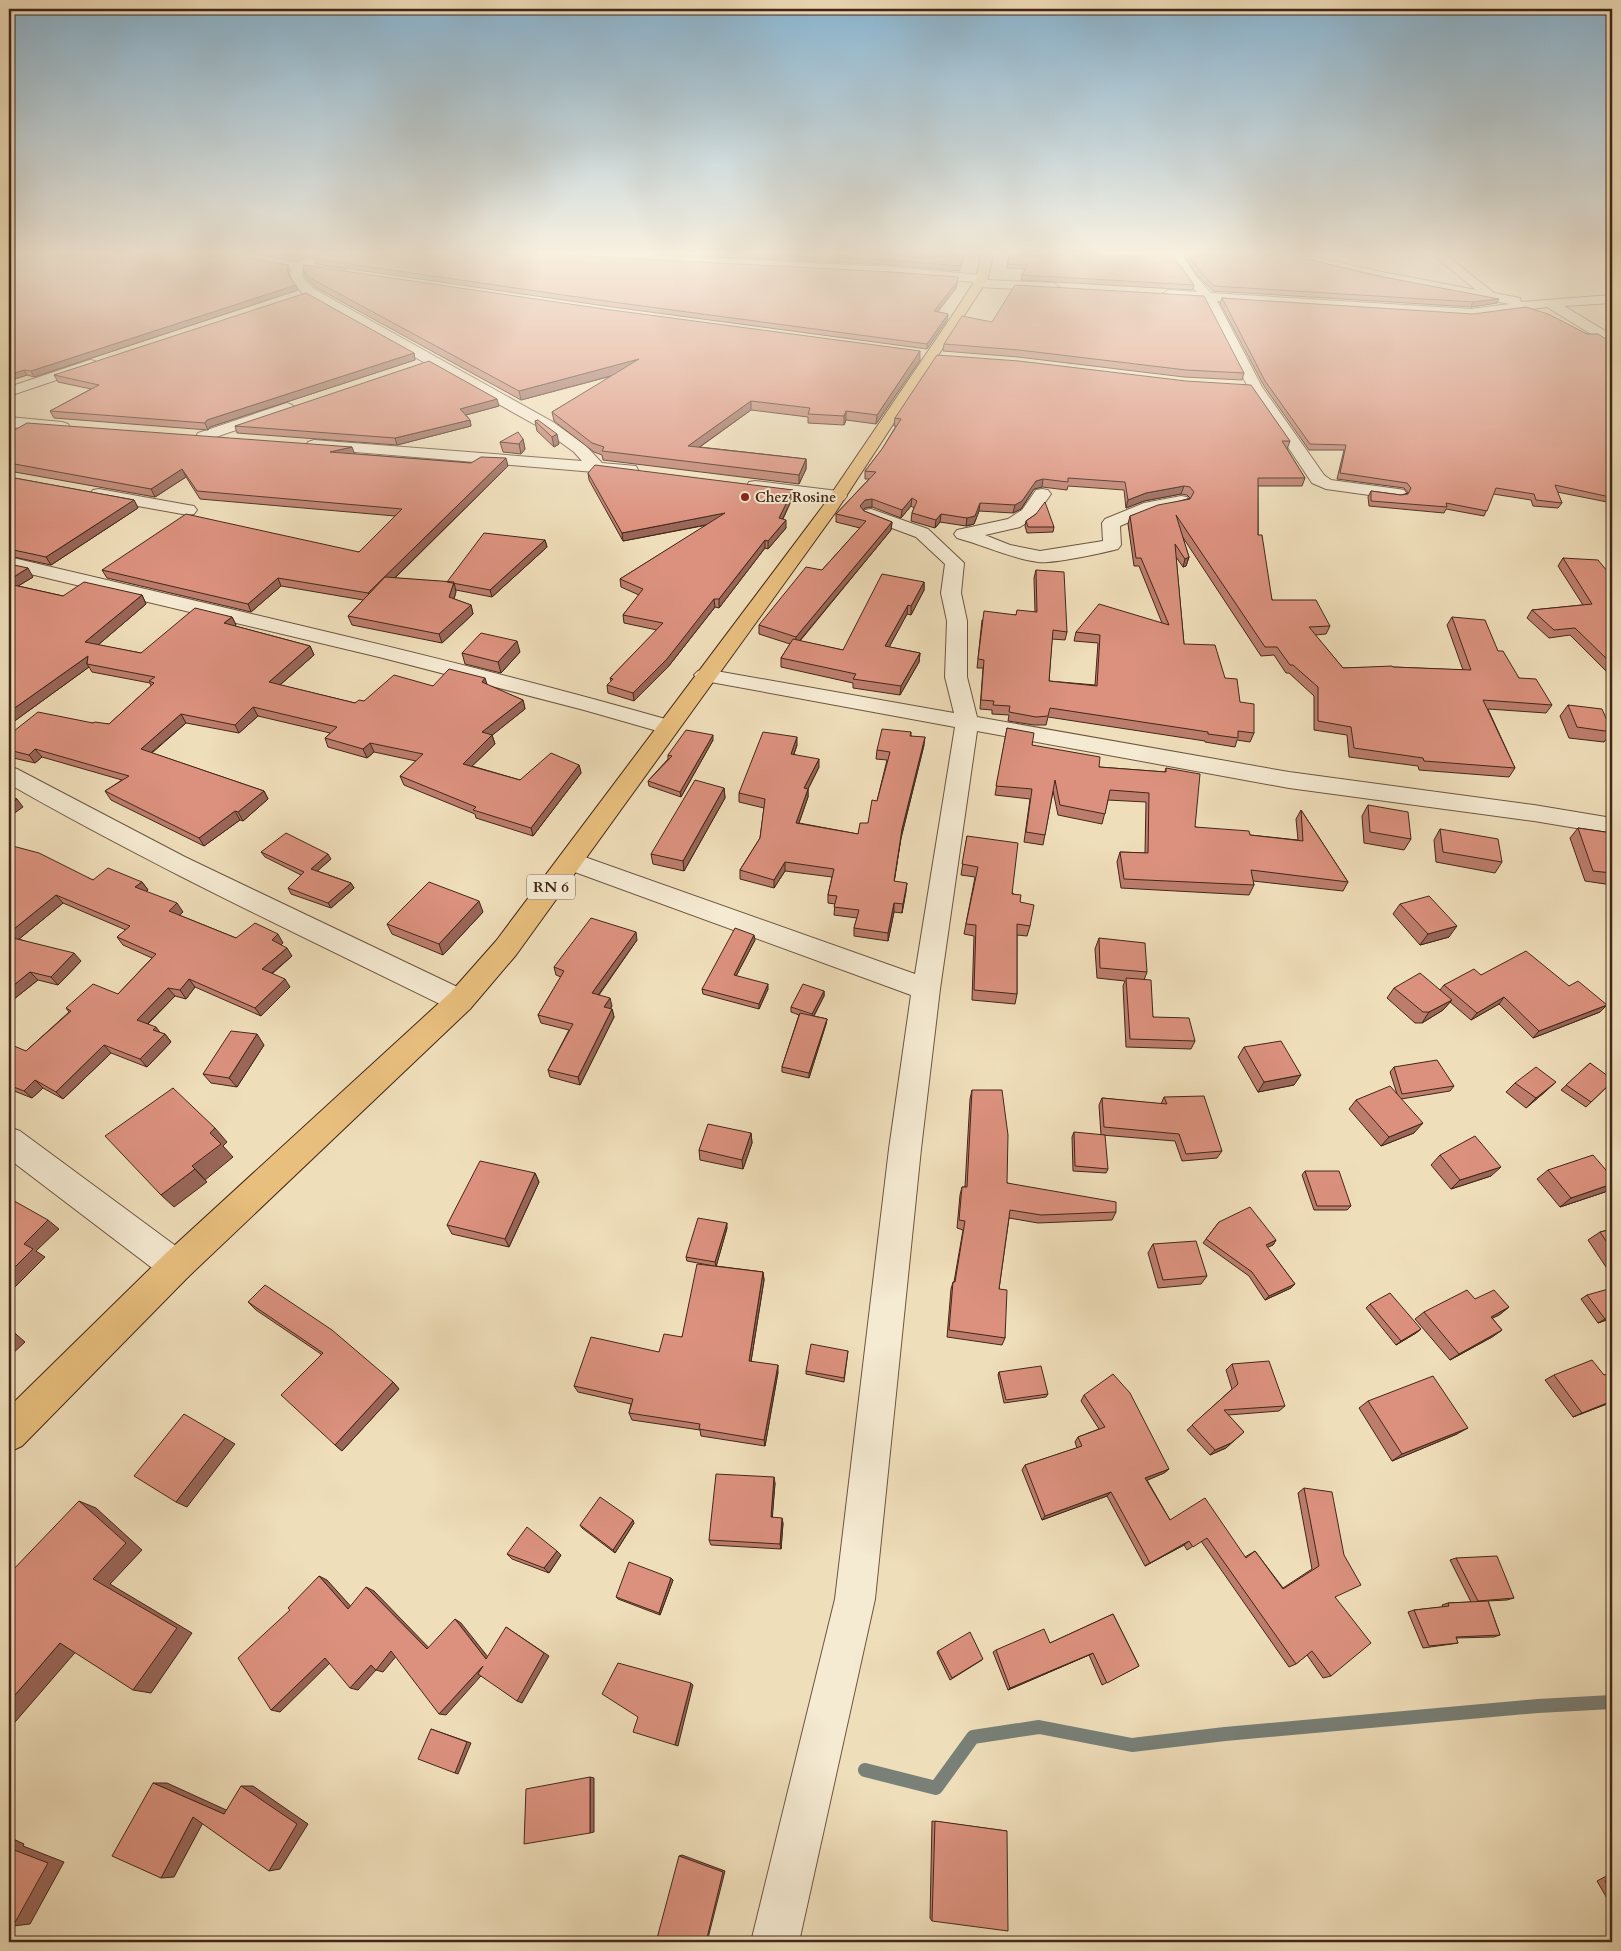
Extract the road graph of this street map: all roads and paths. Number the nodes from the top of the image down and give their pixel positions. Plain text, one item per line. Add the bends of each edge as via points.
1 (407, 345) edge
2 (939, 345) edge
3 (1233, 345) edge
4 (102, 360) edge
5 (434, 360) junction
6 (415, 366) edge
7 (1236, 386) edge
8 (1255, 387) junction
9 (9, 392) edge
10 (305, 403) edge
11 (9, 422) edge
12 (78, 428) edge
13 (184, 435) edge
14 (204, 436) junction
15 (243, 439) edge
16 (302, 444) edge
17 (596, 466) junction
18 (644, 472) edge
19 (741, 484) edge
20 (86, 491) edge
21 (1042, 494) dead end
22 (1398, 494) edge
23 (838, 496) junction
24 (1181, 500) edge
25 (188, 510) dead end
26 (871, 514) edge
27 (922, 533) junction
28 (968, 534) junction
29 (9, 564) edge
30 (705, 675) junction
31 (968, 723) junction
32 (668, 727) junction
33 (9, 774) edge
34 (1612, 826) edge
35 (570, 861) junction
36 (926, 990) junction
37 (460, 1001) junction
38 (9, 1141) edge
39 (176, 1266) junction
40 (9, 1433) edge
41 (775, 1942) edge

1 - 5 street
2 - 23 main road, RN 6
3 - 8 street
4 - 9 street
5 - 6 street
5 - 17 street via 560,434
7 - 8 street
8 - 22 street via 1321,482
10 - 14 street
11 - 12 street
13 - 14 street
14 - 15 street
16 - 17 street
17 - 18 street
19 - 23 street
20 - 25 street
21 - 28 street via 1028,514 1014,523
23 - 30 main road, RN 6
24 - 28 street via 1111,523 1112,545 1040,557 1004,549
26 - 27 street
27 - 28 street
27 - 31 street via 955,563 951,593 957,621 956,677
29 - 32 street via 382,652
30 - 31 street
30 - 32 main road, RN 6
31 - 34 street via 1289,780
31 - 36 street
32 - 35 main road, RN 6
33 - 37 street via 62,805 236,893
35 - 36 street
35 - 37 main road, RN 6 via 506,948
36 - 41 street via 855,1599
37 - 39 main road, RN 6
38 - 39 street
39 - 40 main road, RN 6

